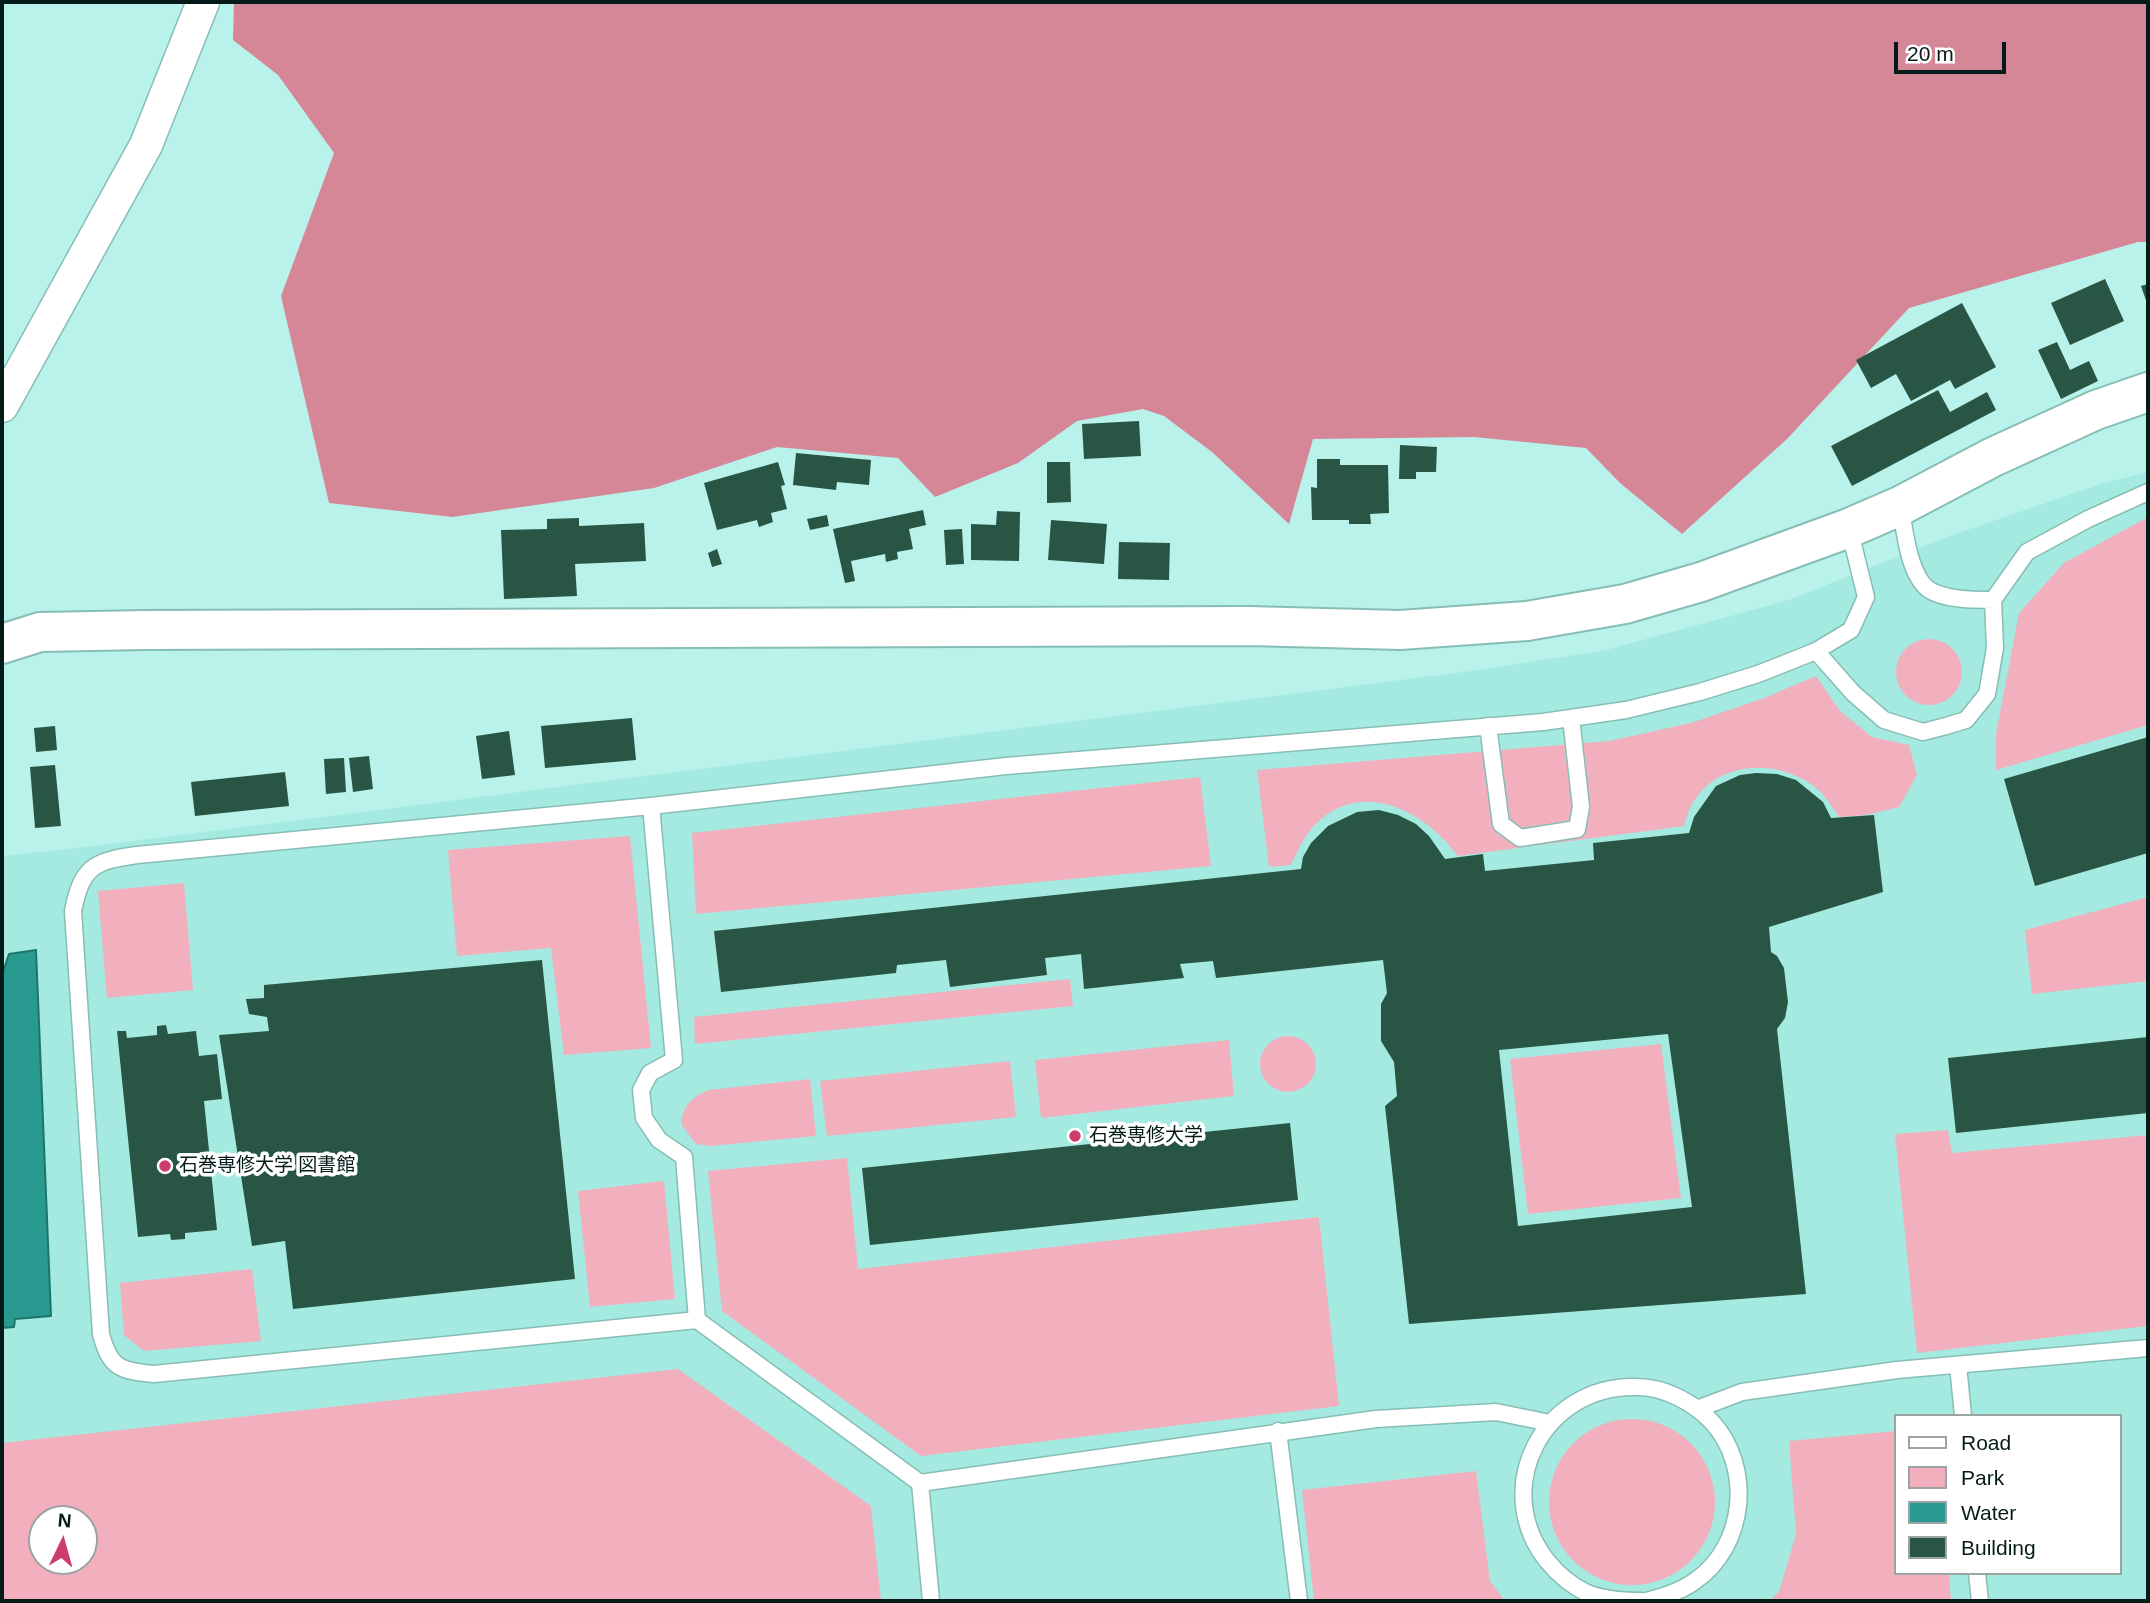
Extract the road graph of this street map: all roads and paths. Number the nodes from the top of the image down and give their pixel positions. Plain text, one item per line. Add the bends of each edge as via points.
1 (202, 2) edge
2 (2148, 392) edge
3 (2, 406) edge
4 (2148, 492) edge
5 (1900, 506) junction
6 (1849, 528) junction
7 (1993, 600) junction
8 (2, 643) edge
9 (1816, 651) junction
10 (1571, 718) junction
11 (1488, 726) junction
12 (651, 806) junction
13 (697, 1320) junction
14 (2148, 1348) edge
15 (1958, 1365) junction
16 (1697, 1409) junction
17 (1963, 1414) edge
18 (1550, 1423) junction
19 (1278, 1431) junction
20 (920, 1483) junction
21 (1977, 1575) edge
22 (931, 1601) edge
23 (1299, 1601) edge
24 (1644, 1601) edge
25 (1980, 1601) edge

1 - 3 street via 146,145
2 - 5 street via 2096,410
4 - 7 lane via 2026,552
5 - 6 street
5 - 7 lane via 1913,567 1928,589 1959,599
6 - 8 street via 1625,604 1527,621 1400,630 1249,626 145,630 40,632
6 - 9 lane via 1867,597 1851,630
7 - 9 lane via 1995,648 1987,694 1966,720 1946,726 1923,732 1884,720
9 - 10 lane via 1700,692
10 - 11 lane
10 - 11 lane via 1581,807 1577,829 1520,838 1501,824
11 - 12 lane via 1006,766
12 - 13 lane via 674,1060 649,1073 641,1090 643,1118 659,1140 684,1157
12 - 13 lane via 137,855 107,859 91,868 78,888 73,911 101,1334 106,1355 125,1371 154,1374
13 - 20 lane
14 - 15 lane
15 - 16 lane via 1742,1392
15 - 17 lane
16 - 18 lane via 1667,1392 1624,1386 1587,1395
16 - 24 lane via 1724,1439 1735,1465 1740,1494 1735,1526 1718,1559 1696,1580 1672,1594
18 - 19 lane via 1496,1412
18 - 24 lane via 1535,1444 1524,1476 1524,1512 1538,1550 1557,1573 1584,1592 1615,1601
19 - 20 lane
19 - 23 lane
20 - 22 lane
21 - 25 lane

